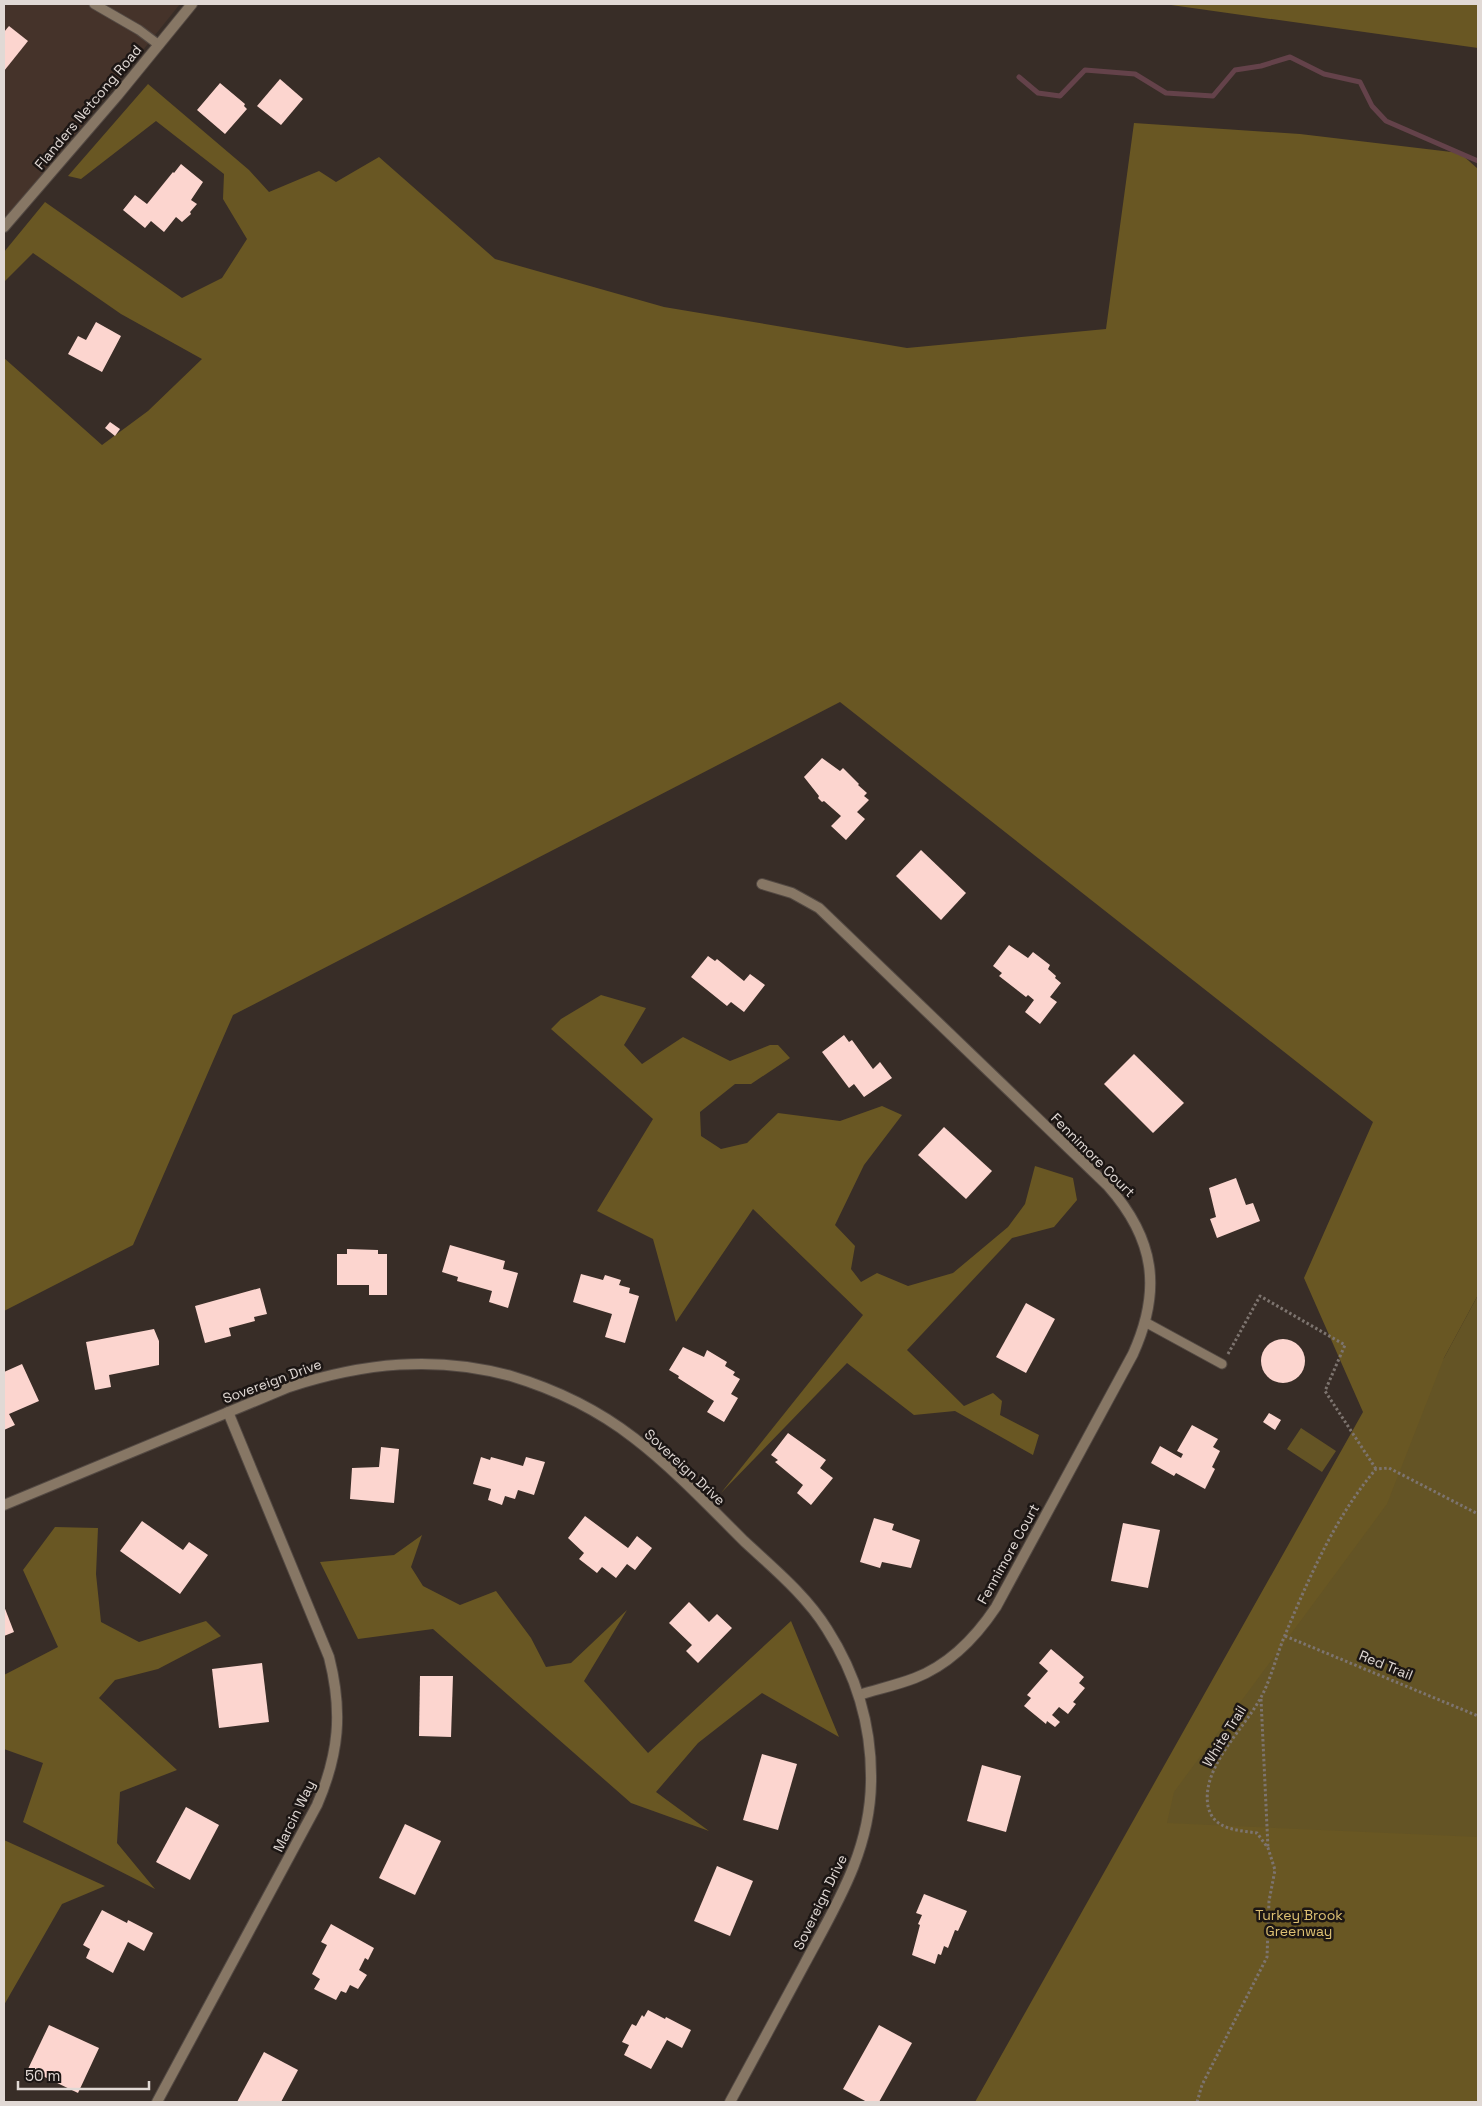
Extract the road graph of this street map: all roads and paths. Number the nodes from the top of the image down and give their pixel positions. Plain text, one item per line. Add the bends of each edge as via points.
1 (94, 4) edge
2 (192, 4) edge
3 (159, 45) junction
4 (4, 227) edge
5 (762, 884) dead end
6 (1146, 1322) junction
7 (1222, 1364) joint
8 (228, 1412) junction
9 (1376, 1469) junction
10 (4, 1505) edge
11 (1478, 1514) edge
12 (1284, 1636) junction
13 (859, 1695) junction
14 (1261, 1698) junction
15 (1478, 1716) edge
16 (1268, 1848) junction
17 (157, 2102) edge
18 (730, 2102) edge
19 (1197, 2102) edge

1 - 3 lane
2 - 3 street, Flanders Netcong Road
3 - 4 street, Flanders Netcong Road
5 - 6 street, Fennimore Court via 792,893 819,908 1108,1186 1128,1210 1147,1254 1150,1290
6 - 7 lane
6 - 13 street, Fennimore Court via 1132,1354 985,1624 959,1651 932,1670
7 - 9 path via 1260,1296 1345,1345 1325,1391
8 - 10 street, Sovereign Drive
8 - 13 street, Sovereign Drive via 327,1375 389,1365 463,1367 510,1376 554,1392 634,1438 788,1582 828,1630
8 - 17 street, Marcin Way via 329,1657 337,1698 337,1736 330,1772 317,1806
9 - 11 path via 1389,1468
9 - 12 path, White Trail via 1325,1547
12 - 14 path, White Trail
12 - 15 path, Red Trail
13 - 18 street, Sovereign Drive via 869,1736 871,1786 866,1829 859,1854 850,1880
14 - 16 path
14 - 16 path, White Trail via 1221,1757 1208,1785 1208,1805 1211,1817 1228,1829 1257,1833
16 - 19 path via 1275,1870 1269,1901 1267,1957 1202,2085

